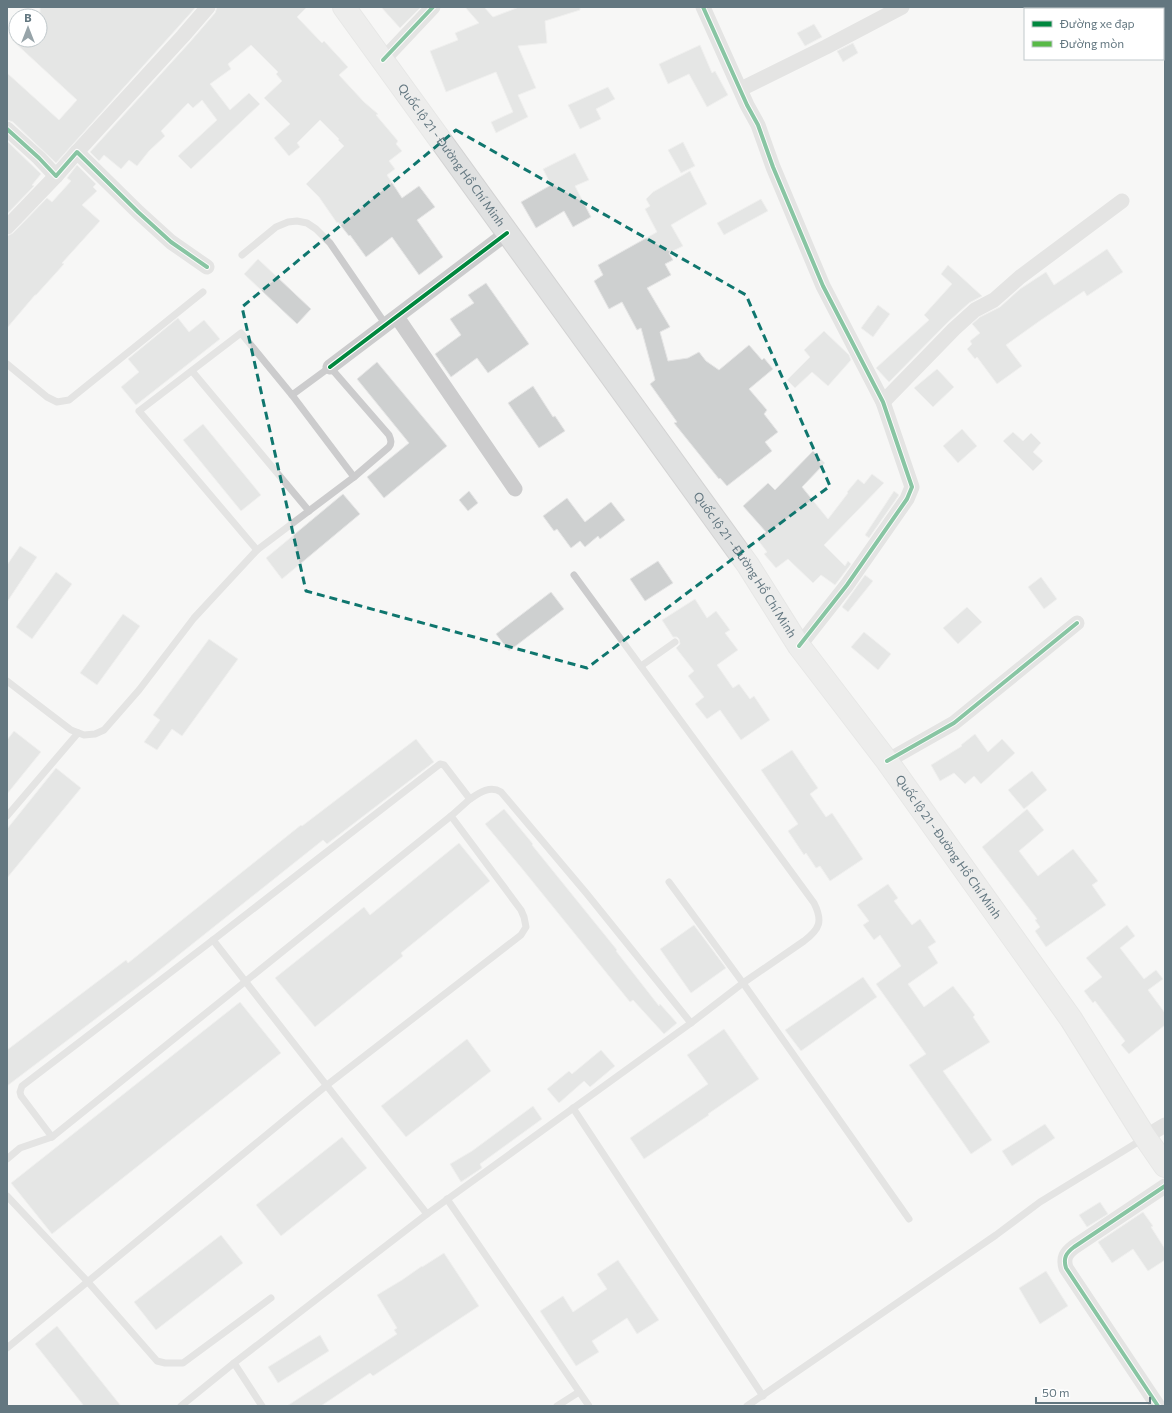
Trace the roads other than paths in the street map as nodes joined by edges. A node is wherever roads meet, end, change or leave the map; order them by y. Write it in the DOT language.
graph roads {
  1 [pos="208,7"];
  2 [pos="344,7"];
  3 [pos="432,7"];
  4 [pos="703,7"];
  5 [pos="902,7"];
  6 [pos="384,60"];
  7 [pos="741,89"];
  8 [pos="7,129"];
  9 [pos="77,152"];
  10 [pos="56,176"];
  11 [pos="1122,201"];
  12 [pos="7,227"];
  13 [pos="507,233"];
  14 [pos="242,255"];
  15 [pos="206,267"];
  16 [pos="203,292"];
  17 [pos="391,321"];
  18 [pos="7,364"];
  19 [pos="330,367"];
  20 [pos="192,371"];
  21 [pos="292,395"];
  22 [pos="883,402"];
  23 [pos="354,477"];
  24 [pos="515,489"];
  25 [pos="309,511"];
  26 [pos="257,550"];
  27 [pos="574,575"];
  28 [pos="1077,623"];
  29 [pos="674,642"];
  30 [pos="799,646"];
  31 [pos="641,666"];
  32 [pos="7,681"];
  33 [pos="78,733"];
  34 [pos="887,761"];
  35 [pos="470,799"];
  36 [pos="7,816"];
  37 [pos="451,816"];
  38 [pos="669,882"];
  39 [pos="213,940"];
  40 [pos="246,982"];
  41 [pos="744,983"];
  42 [pos="691,1023"];
  43 [pos="327,1085"];
  44 [pos="573,1108"];
  45 [pos="1165,1125"];
  46 [pos="52,1137"];
  47 [pos="1145,1138"];
  48 [pos="7,1159"];
  49 [pos="1165,1166"];
  50 [pos="1165,1186"];
  51 [pos="7,1196"];
  52 [pos="447,1199"];
  53 [pos="427,1214"];
  54 [pos="909,1219"];
  55 [pos="88,1282"];
  56 [pos="271,1298"];
  57 [pos="7,1348"];
  58 [pos="234,1363"];
  59 [pos="579,1392"];
  60 [pos="763,1396"];
  61 [pos="181,1406"];
  62 [pos="262,1406"];
  63 [pos="556,1406"];
  64 [pos="589,1406"];
  65 [pos="747,1406"];
  66 [pos="1158,1406"];
  1 -- 9 [label="street"];
  2 -- 6 [label="highway, Quốc lộ 21 - Đường Hồ Chí Minh"];
  3 -- 6 [label="street"];
  4 -- 7 [label="street"];
  5 -- 7 [label="street"];
  6 -- 13 [label="highway, Quốc lộ 21 - Đường Hồ Chí Minh"];
  7 -- 22 [label="street"];
  8 -- 10 [label="street"];
  9 -- 10 [label="street"];
  9 -- 15 [label="street"];
  10 -- 12 [label="street"];
  11 -- 22 [label="street"];
  13 -- 17 [label="street"];
  13 -- 30 [label="highway, Quốc lộ 21 - Đường Hồ Chí Minh"];
  14 -- 17 [label="lane"];
  16 -- 18 [label="lane"];
  17 -- 19 [label="street"];
  17 -- 24 [label="street"];
  19 -- 21 [label="lane"];
  19 -- 23 [label="lane"];
  20 -- 21 [label="lane"];
  20 -- 25 [label="lane"];
  20 -- 26 [label="lane"];
  21 -- 23 [label="lane"];
  22 -- 30 [label="street"];
  23 -- 25 [label="lane"];
  25 -- 26 [label="lane"];
  26 -- 33 [label="lane"];
  27 -- 31 [label="lane"];
  28 -- 34 [label="street"];
  29 -- 31 [label="lane"];
  30 -- 34 [label="highway, Quốc lộ 21 - Đường Hồ Chí Minh"];
  31 -- 41 [label="lane"];
  32 -- 33 [label="lane"];
  33 -- 36 [label="lane"];
  34 -- 47 [label="highway, Quốc lộ 21 - Đường Hồ Chí Minh"];
  35 -- 37 [label="lane"];
  35 -- 39 [label="lane"];
  35 -- 42 [label="lane"];
  37 -- 40 [label="lane"];
  37 -- 43 [label="lane"];
  38 -- 41 [label="lane"];
  39 -- 40 [label="lane"];
  39 -- 46 [label="lane"];
  40 -- 43 [label="lane"];
  40 -- 46 [label="lane"];
  41 -- 42 [label="lane"];
  41 -- 54 [label="lane"];
  42 -- 44 [label="lane"];
  43 -- 53 [label="lane"];
  43 -- 55 [label="lane"];
  44 -- 52 [label="lane"];
  44 -- 60 [label="lane"];
  45 -- 47 [label="street"];
  46 -- 48 [label="lane"];
  47 -- 49 [label="highway, Quốc lộ 21 - Đường Hồ Chí Minh"];
  47 -- 60 [label="lane"];
  50 -- 66 [label="street"];
  51 -- 55 [label="lane"];
  52 -- 53 [label="lane"];
  52 -- 59 [label="lane"];
  53 -- 58 [label="lane"];
  55 -- 56 [label="lane"];
  55 -- 57 [label="lane"];
  58 -- 61 [label="lane"];
  58 -- 62 [label="lane"];
  59 -- 63 [label="lane"];
  59 -- 64 [label="lane"];
  60 -- 65 [label="lane"];
}
